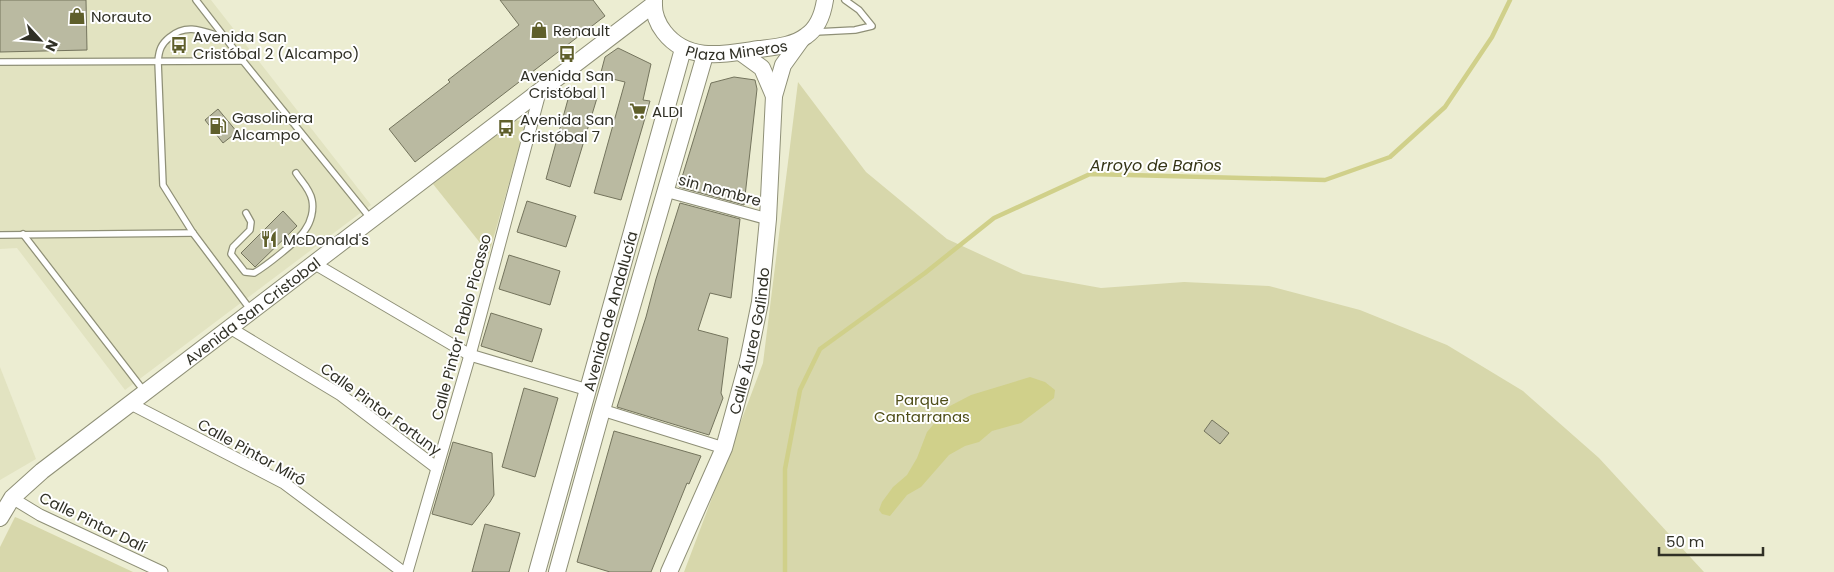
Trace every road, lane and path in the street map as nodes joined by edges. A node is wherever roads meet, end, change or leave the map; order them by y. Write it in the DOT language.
graph roads {
  1 [pos="196,0"];
  2 [pos="825,0"];
  3 [pos="845,0"];
  4 [pos="654,2"];
  5 [pos="806,36"];
  6 [pos="225,38"];
  7 [pos="683,49"];
  8 [pos="740,52"];
  9 [pos="705,55"];
  10 [pos="158,61"];
  11 [pos="243,61"];
  12 [pos="0,62"];
  13 [pos="541,89"];
  14 [pos="774,96"];
  15 [pos="296,173"];
  16 [pos="665,191"];
  17 [pos="246,213"];
  18 [pos="768,218"];
  19 [pos="372,220"];
  20 [pos="193,233"];
  21 [pos="23,234"];
  22 [pos="0,235"];
  23 [pos="315,264"];
  24 [pos="251,312"];
  25 [pos="230,328"];
  26 [pos="470,356"];
  27 [pos="588,390"];
  28 [pos="145,392"];
  29 [pos="129,403"];
  30 [pos="602,410"];
  31 [pos="724,448"];
  32 [pos="437,468"];
  33 [pos="12,498"];
  34 [pos="0,518"];
  35 [pos="162,572"];
  36 [pos="403,572"];
  37 [pos="407,572"];
  38 [pos="537,572"];
  39 [pos="557,572"];
  40 [pos="669,572"];
  1 -- 6 [label="lane"];
  2 -- 5 [label="street"];
  3 -- 5 [label="lane"];
  4 -- 7 [label="street, Plaza Mineros"];
  4 -- 13 [label="street, Avenida San Cristobal"];
  5 -- 8 [label="street, Plaza Mineros"];
  5 -- 14 [label="street"];
  6 -- 10 [label="lane"];
  6 -- 11 [label="lane"];
  7 -- 9 [label="street, Plaza Mineros"];
  7 -- 27 [label="street, Avenida de Andalucía"];
  8 -- 9 [label="street, Plaza Mineros"];
  8 -- 14 [label="street"];
  9 -- 16 [label="street, Avenida de Andalucía"];
  10 -- 11 [label="lane"];
  10 -- 12 [label="lane"];
  10 -- 20 [label="lane"];
  11 -- 19 [label="lane"];
  13 -- 19 [label="street, Avenida San Cristobal"];
  13 -- 26 [label="street, Calle Pintor Pablo Picasso"];
  14 -- 18 [label="street, Calle Áurea Galindo"];
  15 -- 17 [label="lane"];
  16 -- 18 [label="street, sin nombre"];
  16 -- 30 [label="street, Avenida de Andalucía"];
  18 -- 31 [label="street, Calle Áurea Galindo"];
  19 -- 23 [label="street, Avenida San Cristobal"];
  20 -- 21 [label="lane"];
  20 -- 24 [label="lane"];
  21 -- 22 [label="lane"];
  21 -- 28 [label="lane"];
  23 -- 24 [label="street, Avenida San Cristobal"];
  23 -- 26 [label="street"];
  24 -- 25 [label="street, Avenida San Cristobal"];
  25 -- 28 [label="street, Avenida San Cristobal"];
  25 -- 32 [label="street, Calle Pintor Fortuny"];
  26 -- 27 [label="street"];
  26 -- 32 [label="street, Calle Pintor Pablo Picasso"];
  27 -- 38 [label="street, Avenida de Andalucía"];
  28 -- 29 [label="street, Avenida San Cristobal"];
  29 -- 33 [label="street, Avenida San Cristobal"];
  29 -- 36 [label="street, Calle Pintor Miró"];
  30 -- 31 [label="street"];
  30 -- 39 [label="street, Avenida de Andalucía"];
  31 -- 40 [label="street, Calle Áurea Galindo"];
  32 -- 37 [label="street, Calle Pintor Pablo Picasso"];
  33 -- 34 [label="street, Avenida San Cristobal"];
  33 -- 35 [label="street, Calle Pintor Dalí"];
}
